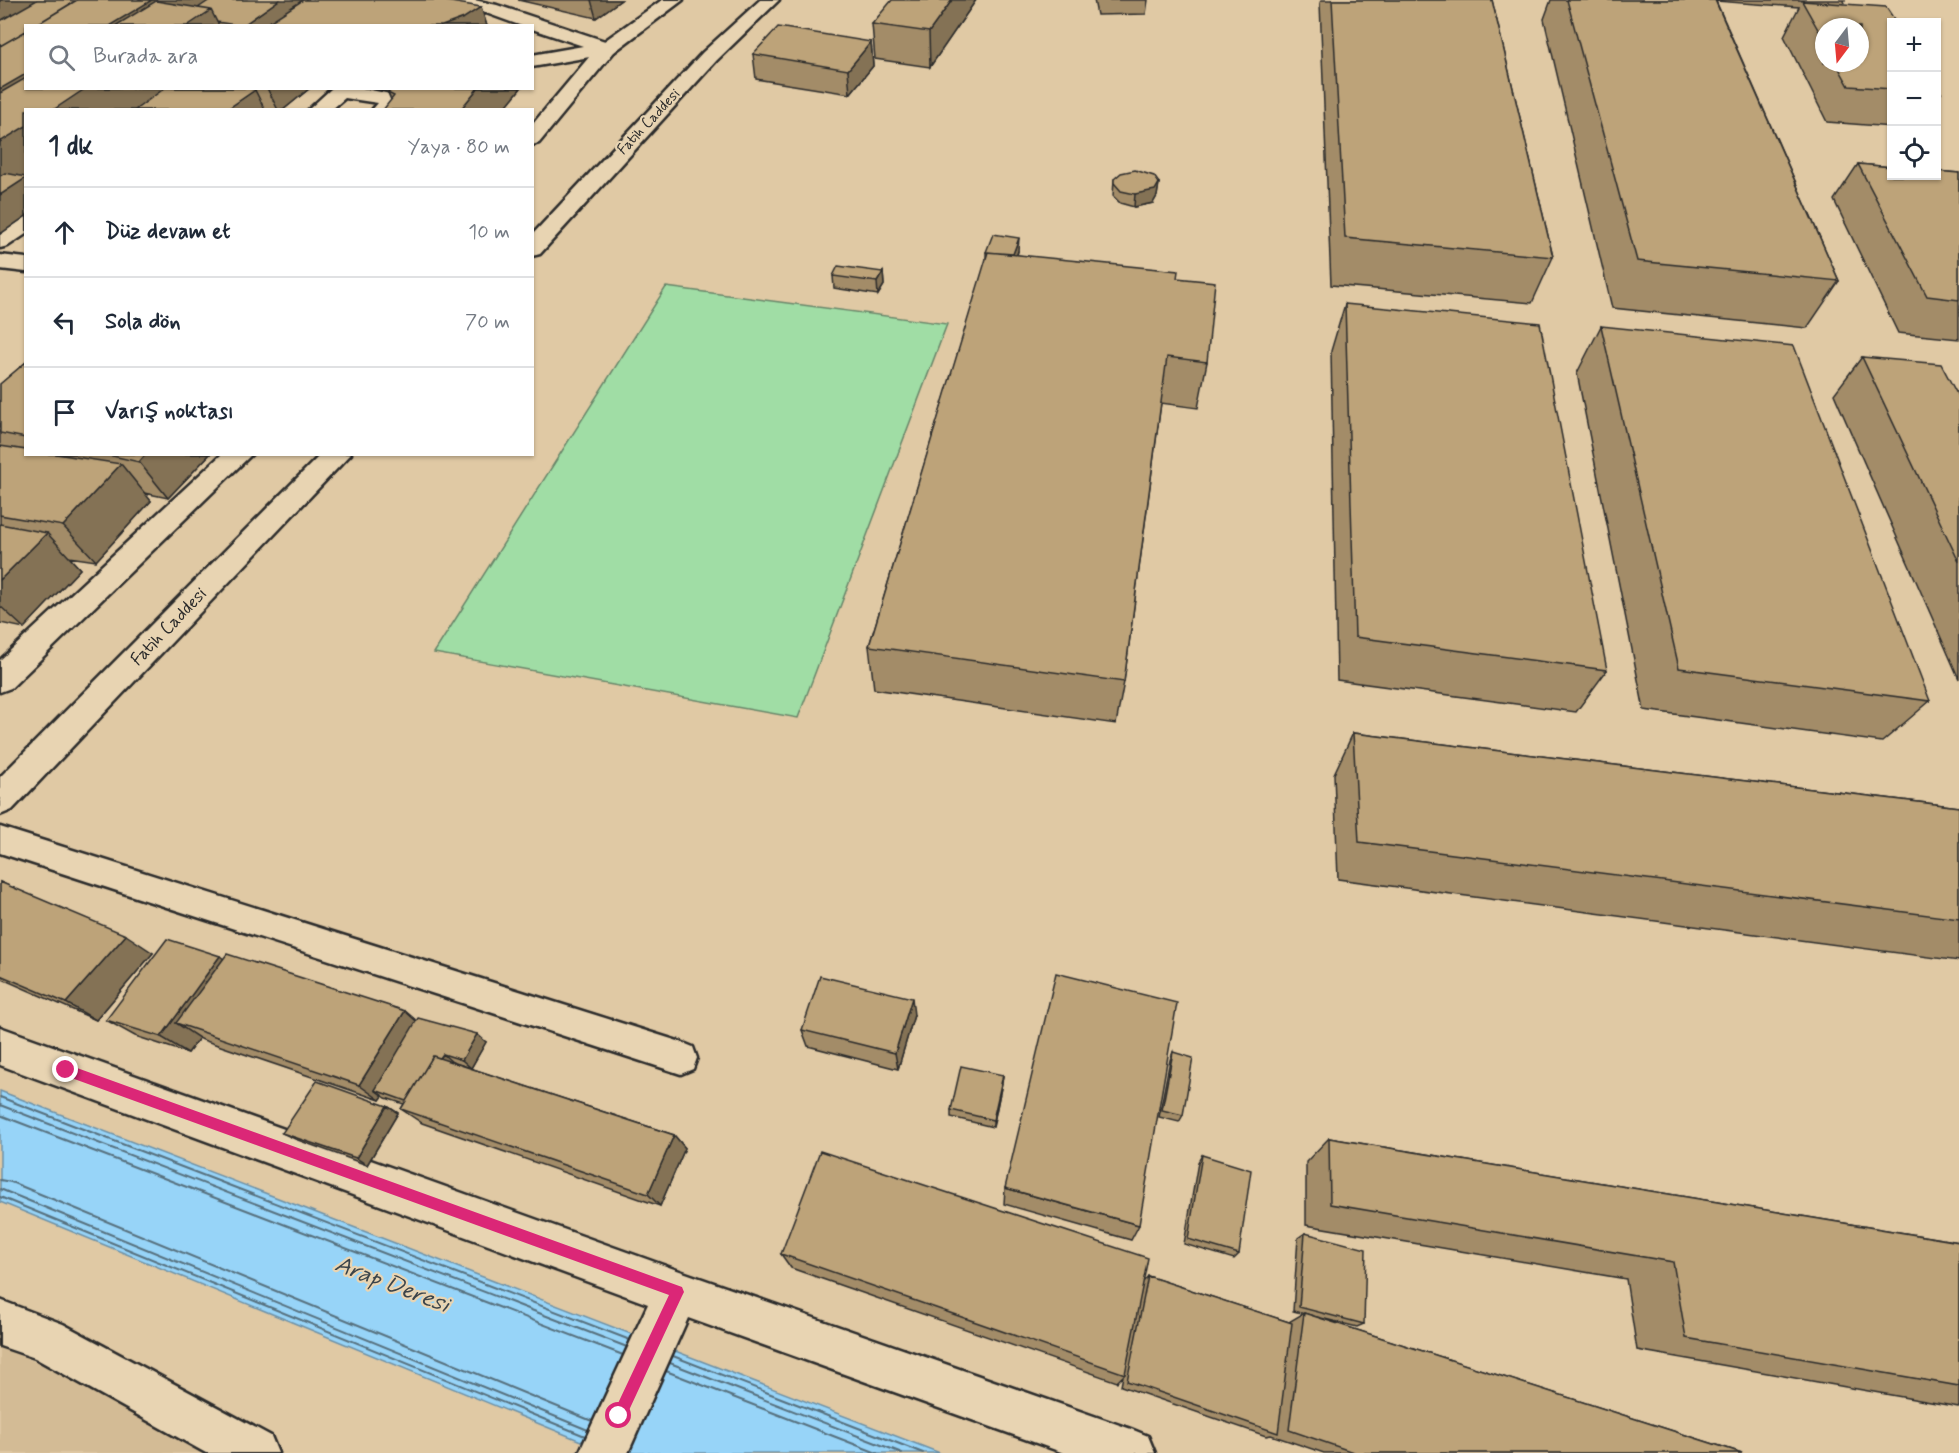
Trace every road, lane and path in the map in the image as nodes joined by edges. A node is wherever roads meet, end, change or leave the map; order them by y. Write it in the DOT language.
graph roads {
  1 [pos="449,0"];
  2 [pos="674,0"];
  3 [pos="770,0"];
  4 [pos="607,48"];
  5 [pos="534,61"];
  6 [pos="413,92"];
  7 [pos="387,105"];
  8 [pos="320,108"];
  9 [pos="534,137"];
  10 [pos="24,224"];
  11 [pos="0,241"];
  12 [pos="24,246"];
  13 [pos="534,247"];
  14 [pos="0,252"];
  15 [pos="0,262"];
  16 [pos="24,265"];
  17 [pos="237,456"];
  18 [pos="336,456"];
  19 [pos="0,679"];
  20 [pos="0,800"];
  21 [pos="0,840"];
  22 [pos="0,1046"];
  23 [pos="681,1058"];
  24 [pos="677,1292"];
  25 [pos="0,1304"];
  26 [pos="0,1323"];
  27 [pos="47,1341"];
  28 [pos="254,1453"];
  29 [pos="603,1453"];
  30 [pos="1131,1453"];
  1 -- 4 [label="street"];
  2 -- 4 [label="street"];
  3 -- 13 [label="street, Fatih Caddesi"];
  4 -- 5 [label="street"];
  4 -- 9 [label="street"];
  6 -- 7 [label="street"];
  7 -- 8 [label="street"];
  10 -- 11 [label="street"];
  12 -- 14 [label="street"];
  15 -- 16 [label="street"];
  17 -- 19 [label="street"];
  18 -- 20 [label="street, Fatih Caddesi"];
  21 -- 23 [label="lane"];
  22 -- 24 [label="street"];
  24 -- 29 [label="street"];
  24 -- 30 [label="street"];
  25 -- 27 [label="street"];
  26 -- 27 [label="street"];
  27 -- 28 [label="street"];
}
